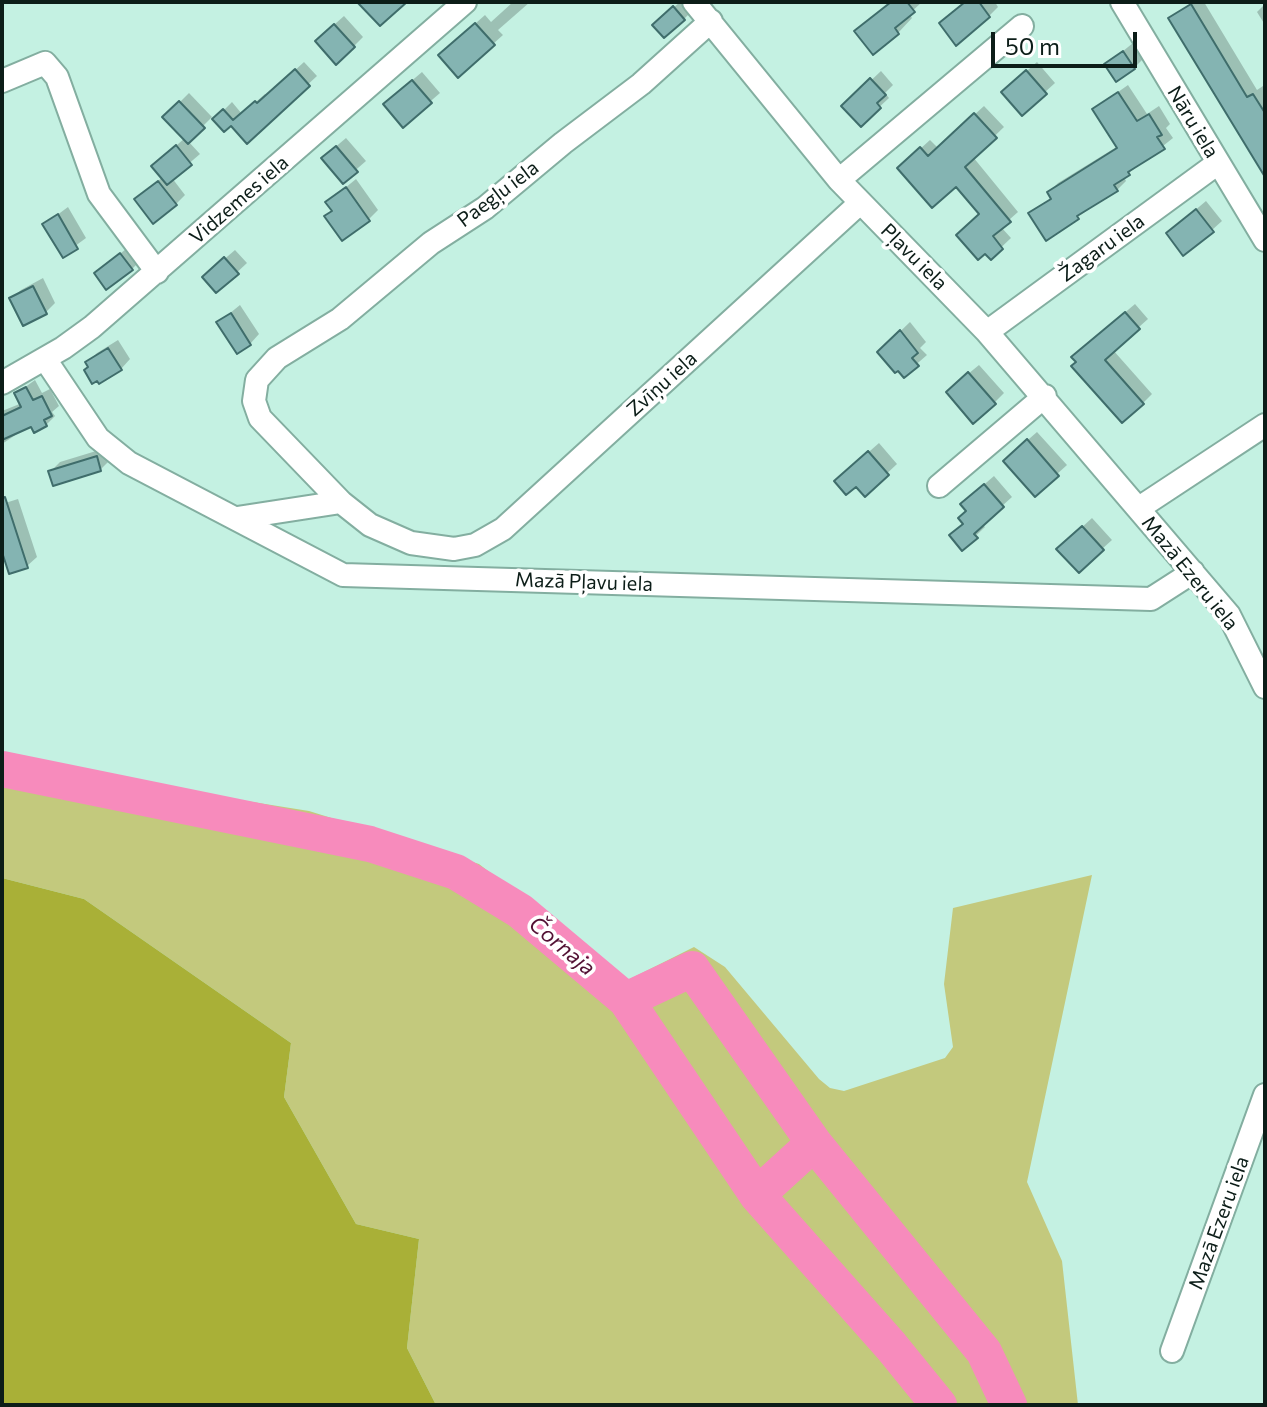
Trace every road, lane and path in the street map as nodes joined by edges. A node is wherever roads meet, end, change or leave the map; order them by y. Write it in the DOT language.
graph roads {
  1 [pos="465,2"];
  2 [pos="694,2"];
  3 [pos="1122,2"];
  4 [pos="711,21"];
  5 [pos="1022,26"];
  6 [pos="2,81"];
  7 [pos="1218,163"];
  8 [pos="839,180"];
  9 [pos="860,203"];
  10 [pos="1265,240"];
  11 [pos="157,272"];
  12 [pos="987,332"];
  13 [pos="45,359"];
  14 [pos="2,383"];
  15 [pos="1045,396"];
  16 [pos="1265,425"];
  17 [pos="939,486"];
  18 [pos="341,502"];
  19 [pos="1139,508"];
  20 [pos="237,518"];
  21 [pos="1193,572"];
  22 [pos="1265,687"];
  23 [pos="1265,1095"];
  24 [pos="1172,1351"];
  1 -- 11 [label="street, Vidzemes iela"];
  2 -- 4 [label="street, Pļavu iela"];
  3 -- 7 [label="street, Nāru iela"];
  4 -- 8 [label="street, Pļavu iela"];
  4 -- 18 [label="street, Paegļu iela"];
  5 -- 8 [label="street"];
  6 -- 11 [label="street"];
  7 -- 10 [label="street, Nāru iela"];
  7 -- 12 [label="street, Žagaru iela"];
  8 -- 9 [label="street, Pļavu iela"];
  9 -- 12 [label="street, Pļavu iela"];
  9 -- 18 [label="street, Zvīņu iela"];
  11 -- 13 [label="street, Vidzemes iela"];
  12 -- 15 [label="street, Pļavu iela"];
  13 -- 14 [label="street, Vidzemes iela"];
  13 -- 20 [label="street, Mazā Pļavu iela"];
  15 -- 17 [label="street"];
  15 -- 19 [label="street, Pļavu iela"];
  16 -- 19 [label="street, Mazā Ezeru iela"];
  18 -- 20 [label="street"];
  19 -- 21 [label="street, Mazā Ezeru iela"];
  20 -- 21 [label="street, Mazā Pļavu iela"];
  21 -- 22 [label="street, Mazā Ezeru iela"];
  23 -- 24 [label="street, Mazā Ezeru iela"];
}
